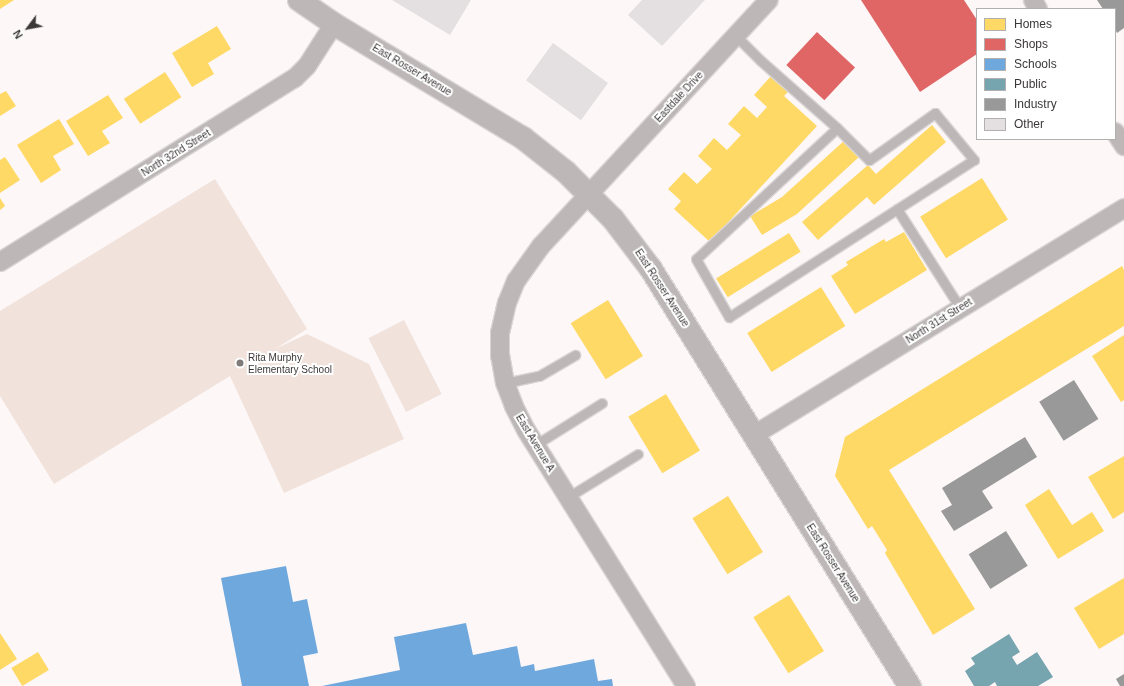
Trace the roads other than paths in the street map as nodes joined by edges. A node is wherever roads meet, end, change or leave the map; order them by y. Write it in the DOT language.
graph roads {
  1 [pos="300,0"];
  2 [pos="770,0"];
  3 [pos="334,24"];
  4 [pos="736,36"];
  5 [pos="836,128"];
  6 [pos="1116,134"];
  7 [pos="1124,146"];
  8 [pos="589,194"];
  9 [pos="1124,208"];
  10 [pos="897,209"];
  11 [pos="0,262"];
  12 [pos="960,308"];
  13 [pos="575,355"];
  14 [pos="505,383"];
  15 [pos="602,403"];
  16 [pos="754,435"];
  17 [pos="535,445"];
  18 [pos="638,454"];
  19 [pos="568,497"];
  20 [pos="904,684"];
  21 [pos="686,686"];
  1 -- 3 [label="street, East Rosser Avenue"];
  2 -- 4 [label="street, Eastdale Drive"];
  3 -- 8 [label="street, East Rosser Avenue"];
  3 -- 11 [label="street, North 32nd Street"];
  4 -- 5 [label="lane"];
  4 -- 8 [label="street, Eastdale Drive"];
  5 -- 10 [label="lane"];
  5 -- 10 [label="lane"];
  6 -- 7 [label="street"];
  8 -- 14 [label="street, East Avenue A"];
  8 -- 16 [label="street, East Rosser Avenue"];
  9 -- 12 [label="street, North 31st Street"];
  10 -- 12 [label="lane"];
  12 -- 16 [label="street, North 31st Street"];
  13 -- 14 [label="lane"];
  14 -- 17 [label="street, East Avenue A"];
  15 -- 17 [label="lane"];
  16 -- 20 [label="street, East Rosser Avenue"];
  17 -- 19 [label="street, East Avenue A"];
  18 -- 19 [label="lane"];
  19 -- 21 [label="street, East Avenue A"];
}
